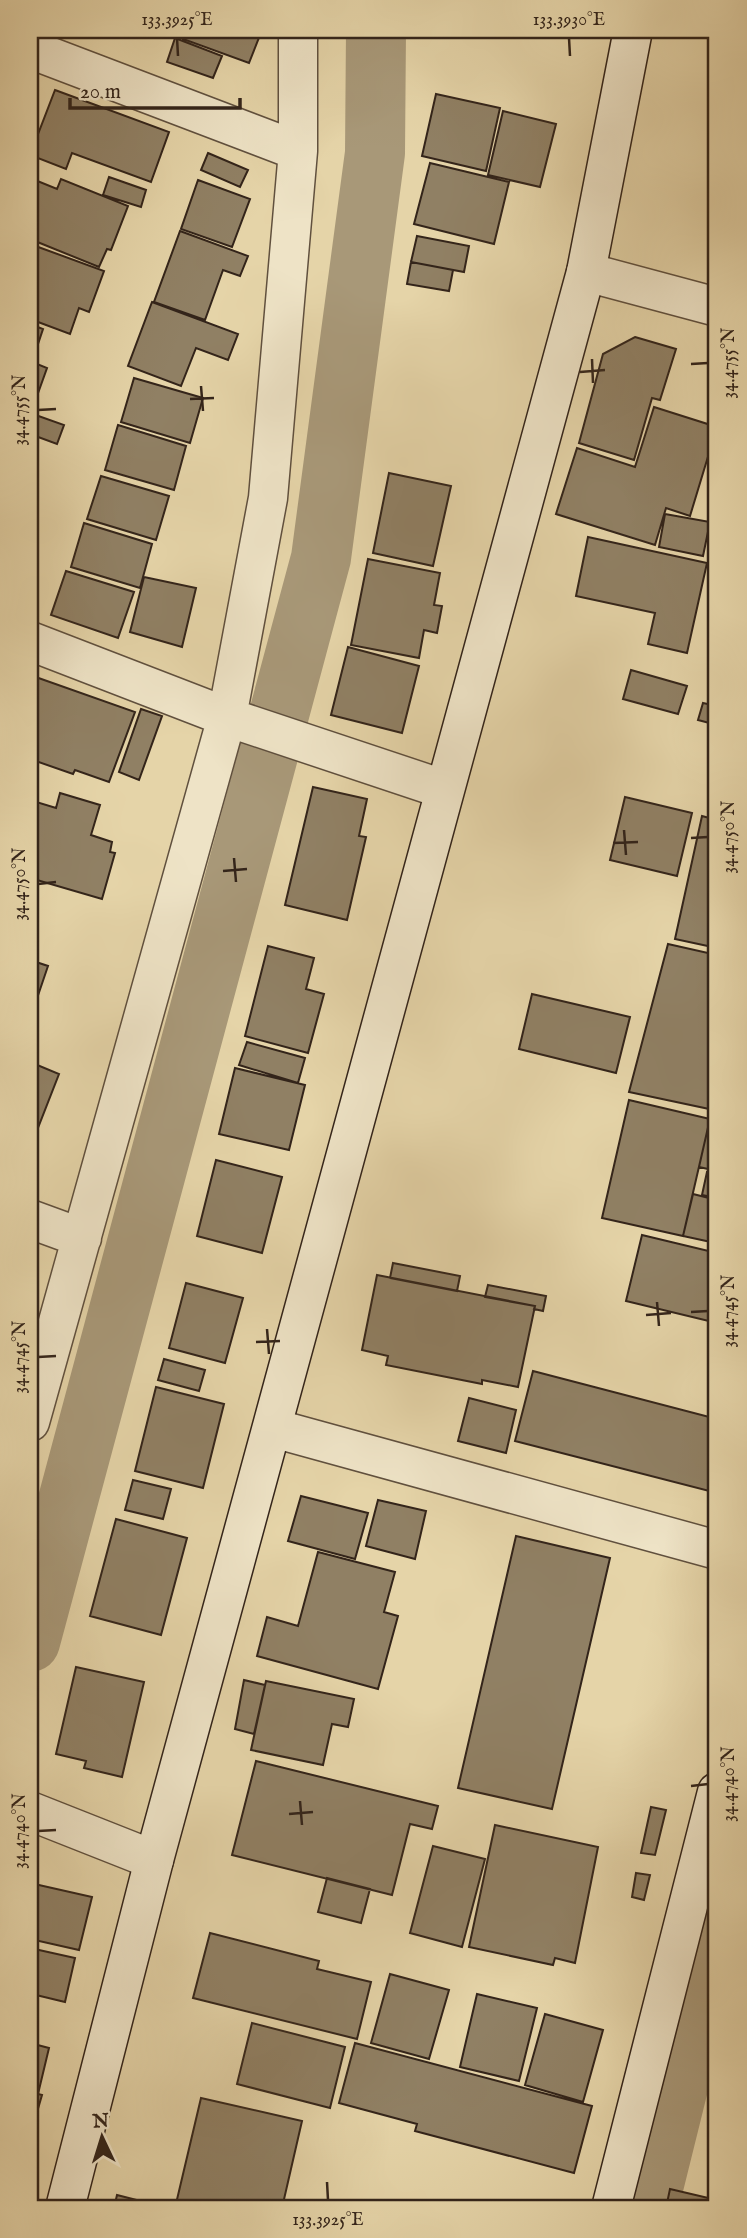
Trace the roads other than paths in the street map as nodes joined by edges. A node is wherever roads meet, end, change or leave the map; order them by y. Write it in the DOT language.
graph roads {
  1 [pos="298,30"];
  2 [pos="633,30"];
  3 [pos="30,49"];
  4 [pos="298,151"];
  5 [pos="586,272"];
  6 [pos="717,307"];
  7 [pos="30,641"];
  8 [pos="227,717"];
  9 [pos="443,789"];
  10 [pos="30,1219"];
  11 [pos="82,1238"];
  12 [pos="30,1422"];
  13 [pos="273,1428"];
  14 [pos="717,1550"];
  15 [pos="717,1792"];
  16 [pos="30,1811"];
  17 [pos="154,1860"];
  18 [pos="65,2208"];
  19 [pos="611,2208"];
  1 -- 4 [label="street"];
  2 -- 5 [label="street"];
  3 -- 4 [label="street"];
  4 -- 8 [label="street"];
  5 -- 6 [label="street"];
  5 -- 9 [label="street"];
  7 -- 8 [label="street"];
  8 -- 9 [label="street"];
  8 -- 11 [label="street"];
  9 -- 13 [label="street"];
  10 -- 11 [label="street"];
  11 -- 12 [label="street"];
  13 -- 14 [label="street"];
  13 -- 17 [label="street"];
  15 -- 19 [label="street"];
  16 -- 17 [label="street"];
  17 -- 18 [label="street"];
}
